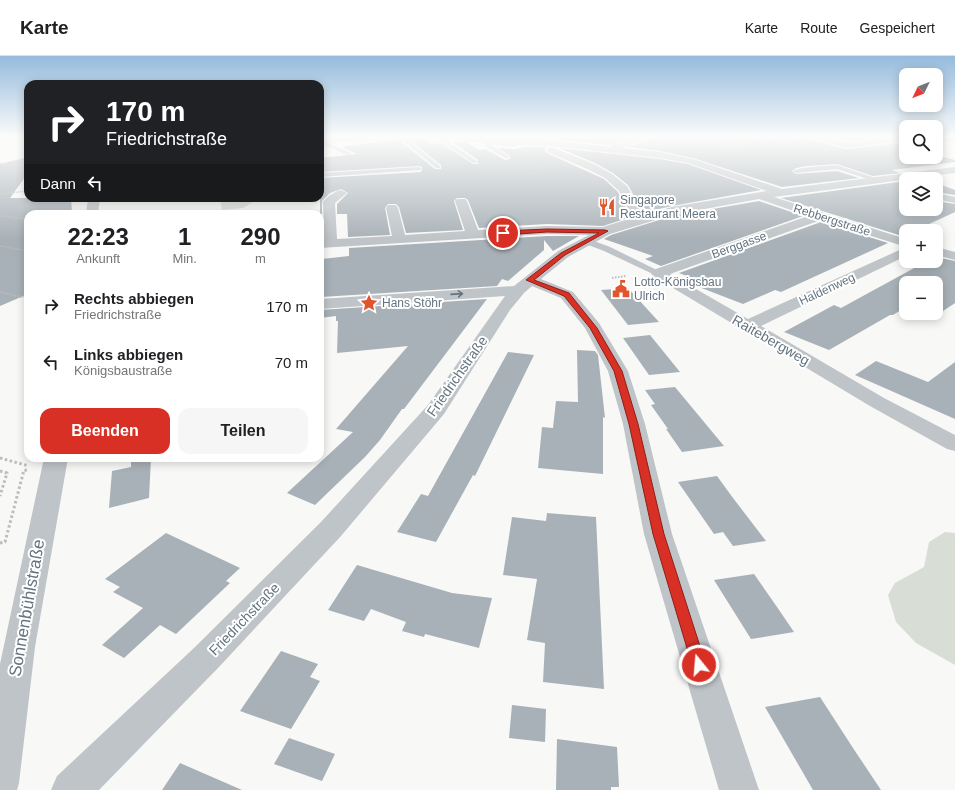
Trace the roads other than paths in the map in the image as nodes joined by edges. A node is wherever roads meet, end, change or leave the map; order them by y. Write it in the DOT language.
graph roads {
  1 [pos="382,171"];
  2 [pos="597,171"];
  3 [pos="720,171"];
  4 [pos="850,171"];
  5 [pos="945,171"];
  6 [pos="324,175"];
  7 [pos="876,180"];
  8 [pos="864,181"];
  9 [pos="899,189"];
  10 [pos="781,192"];
  11 [pos="341,193"];
  12 [pos="758,195"];
  13 [pos="943,197"];
  14 [pos="461,200"];
  15 [pos="955,200"];
  16 [pos="392,208"];
  17 [pos="648,216"];
  18 [pos="819,216"];
  19 [pos="605,231"];
  20 [pos="473,235"];
  21 [pos="399,239"];
  22 [pos="586,241"];
  23 [pos="899,241"];
  24 [pos="326,244"];
  25 [pos="943,253"];
  26 [pos="899,254"];
  27 [pos="955,256"];
  28 [pos="658,273"];
  29 [pos="524,285"];
  30 [pos="324,304"];
  31 [pos="747,326"];
  32 [pos="955,444"];
  33 [pos="54,466"];
  34 [pos="0,783"];
  35 [pos="71,790"];
  36 [pos="739,790"];
  1 -- 6 [label="lane"];
  2 -- 17 [label="street"];
  3 -- 10 [label="street"];
  4 -- 7 [label="lane"];
  5 -- 7 [label="street, Friedrichstraße"];
  7 -- 8 [label="street, Friedrichstraße"];
  8 -- 9 [label="street"];
  8 -- 10 [label="street, Friedrichstraße"];
  10 -- 12 [label="street, Friedrichstraße"];
  11 -- 24 [label="street"];
  12 -- 17 [label="street, Friedrichstraße"];
  12 -- 18 [label="street, Rebbergstraße"];
  13 -- 15 [label="street"];
  14 -- 20 [label="street"];
  16 -- 21 [label="street"];
  17 -- 19 [label="street, Friedrichstraße"];
  18 -- 23 [label="street, Rebbergstraße"];
  18 -- 28 [label="street, Berggasse"];
  19 -- 20 [label="street"];
  19 -- 22 [label="street, Friedrichstraße"];
  20 -- 21 [label="street"];
  21 -- 24 [label="street"];
  22 -- 28 [label="lane, Raitebergweg"];
  22 -- 29 [label="street, Friedrichstraße"];
  25 -- 27 [label="street"];
  26 -- 31 [label="street, Haldenweg"];
  28 -- 31 [label="street, Raitebergweg"];
  30 -- 29 [label="street, one-way"];
  29 -- 35 [label="street, Friedrichstraße"];
  29 -- 36 [label="street"];
  31 -- 32 [label="street, Raitebergweg"];
  33 -- 34 [label="street, Sonnenbühlstraße"];
}
